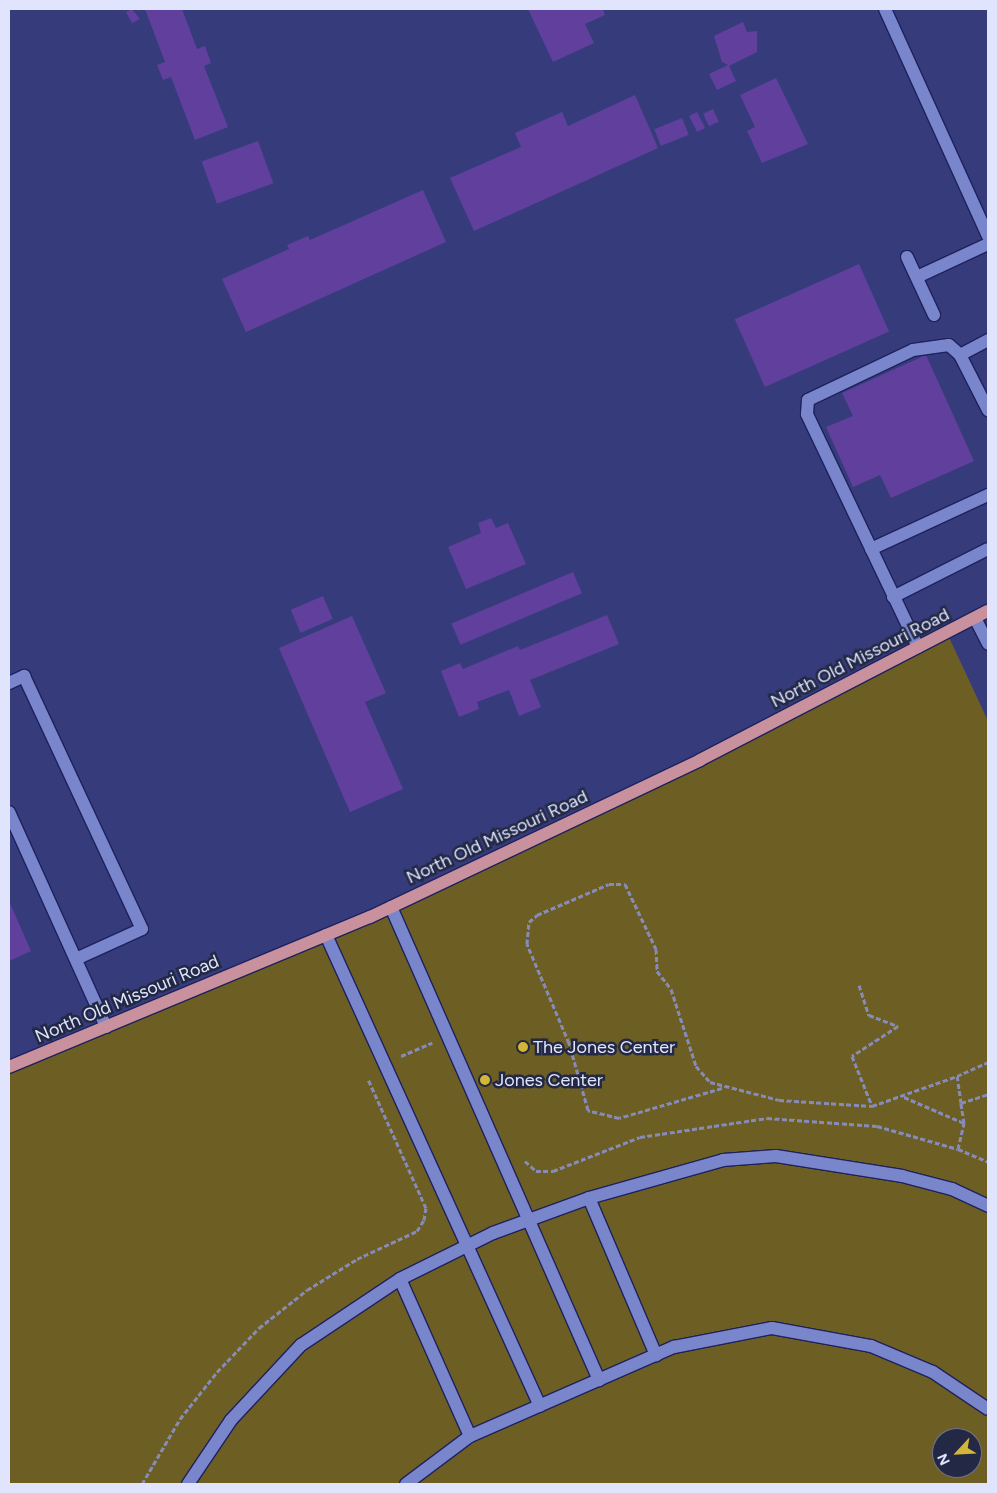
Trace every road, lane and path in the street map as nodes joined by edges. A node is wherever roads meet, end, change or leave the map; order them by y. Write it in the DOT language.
graph roads {
  1 [pos="886,9"];
  2 [pos="988,236"];
  3 [pos="988,244"];
  4 [pos="907,256"];
  5 [pos="917,277"];
  6 [pos="934,315"];
  7 [pos="988,340"];
  8 [pos="960,355"];
  9 [pos="988,410"];
  10 [pos="988,495"];
  11 [pos="871,549"];
  12 [pos="988,549"];
  13 [pos="893,597"];
  14 [pos="988,611"];
  15 [pos="975,618"];
  16 [pos="988,644"];
  17 [pos="918,647"];
  18 [pos="9,683"];
  19 [pos="9,812"];
  20 [pos="391,907"];
  21 [pos="326,935"];
  22 [pos="76,960"];
  23 [pos="859,985"];
  24 [pos="106,1027"];
  25 [pos="988,1062"];
  26 [pos="9,1067"];
  27 [pos="956,1076"];
  28 [pos="722,1088"];
  29 [pos="988,1094"];
  30 [pos="904,1097"];
  31 [pos="961,1103"];
  32 [pos="872,1106"];
  33 [pos="964,1123"];
  34 [pos="958,1149"];
  35 [pos="589,1198"];
  36 [pos="988,1206"];
  37 [pos="528,1220"];
  38 [pos="470,1244"];
  39 [pos="400,1279"];
  40 [pos="656,1355"];
  41 [pos="599,1380"];
  42 [pos="540,1406"];
  43 [pos="988,1409"];
  44 [pos="470,1436"];
  45 [pos="188,1484"];
  46 [pos="406,1484"];
  1 -- 2 [label="street"];
  3 -- 5 [label="street"];
  4 -- 5 [label="street"];
  5 -- 6 [label="street"];
  7 -- 8 [label="street"];
  8 -- 9 [label="street"];
  8 -- 11 [label="street"];
  10 -- 11 [label="street"];
  11 -- 13 [label="street"];
  12 -- 13 [label="street"];
  13 -- 17 [label="street"];
  14 -- 15 [label="main road, North Old Missouri Road"];
  15 -- 16 [label="street"];
  15 -- 17 [label="main road, North Old Missouri Road"];
  17 -- 20 [label="main road, North Old Missouri Road"];
  18 -- 22 [label="street"];
  19 -- 22 [label="street"];
  20 -- 21 [label="main road, North Old Missouri Road"];
  20 -- 37 [label="street"];
  21 -- 24 [label="main road, North Old Missouri Road"];
  21 -- 38 [label="street"];
  22 -- 24 [label="street"];
  23 -- 32 [label="path"];
  24 -- 26 [label="main road, North Old Missouri Road"];
  25 -- 27 [label="path"];
  27 -- 30 [label="path"];
  27 -- 31 [label="path"];
  28 -- 28 [label="path"];
  28 -- 32 [label="path"];
  29 -- 31 [label="path"];
  30 -- 32 [label="path"];
  30 -- 33 [label="path"];
  31 -- 33 [label="path"];
  33 -- 34 [label="path"];
  35 -- 36 [label="street"];
  35 -- 37 [label="street"];
  35 -- 40 [label="street"];
  37 -- 38 [label="street"];
  37 -- 41 [label="street"];
  38 -- 39 [label="street"];
  38 -- 42 [label="street"];
  39 -- 44 [label="street"];
  39 -- 45 [label="street"];
  40 -- 41 [label="street"];
  40 -- 43 [label="street"];
  41 -- 42 [label="street"];
  42 -- 44 [label="street"];
  44 -- 46 [label="street"];
}
